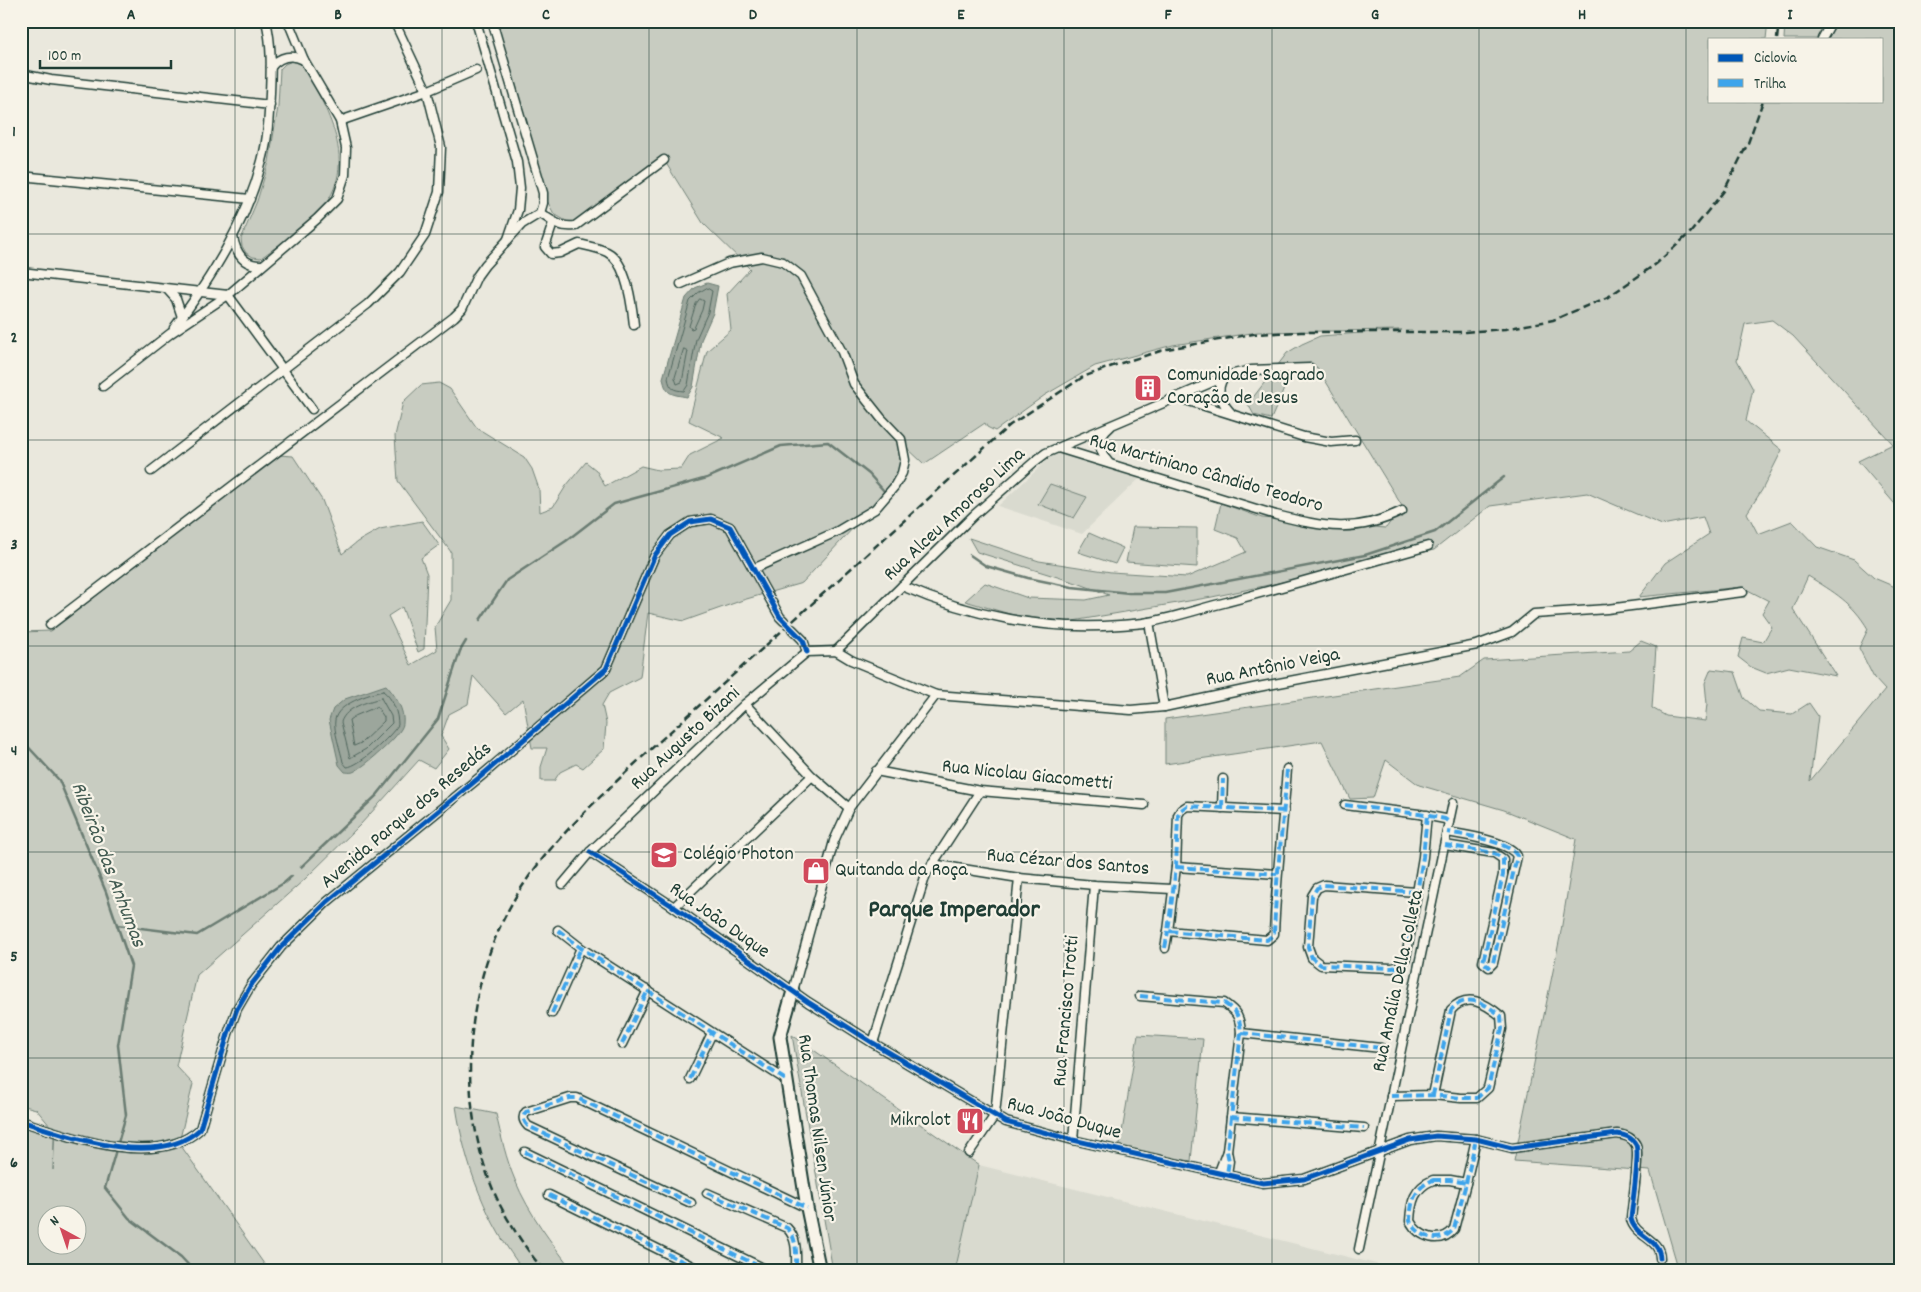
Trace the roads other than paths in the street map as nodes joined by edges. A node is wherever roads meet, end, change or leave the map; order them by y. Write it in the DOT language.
graph roads {
  1 [pos="266,21"];
  2 [pos="288,21"];
  3 [pos="394,21"];
  4 [pos="476,21"];
  5 [pos="492,21"];
  6 [pos="1832,21"];
  7 [pos="1823,38"];
  8 [pos="304,60"];
  9 [pos="271,67"];
  10 [pos="476,70"];
  11 [pos="21,74"];
  12 [pos="427,91"];
  13 [pos="270,104"];
  14 [pos="340,121"];
  15 [pos="664,160"];
  16 [pos="21,176"];
  17 [pos="250,199"];
  18 [pos="540,213"];
  19 [pos="553,223"];
  20 [pos="233,237"];
  21 [pos="507,242"];
  22 [pos="262,265"];
  23 [pos="21,272"];
  24 [pos="681,284"];
  25 [pos="167,288"];
  26 [pos="200,292"];
  27 [pos="228,295"];
  28 [pos="182,317"];
  29 [pos="634,324"];
  30 [pos="170,333"];
  31 [pos="1310,368"];
  32 [pos="282,369"];
  33 [pos="1224,377"];
  34 [pos="103,386"];
  35 [pos="1176,397"];
  36 [pos="312,409"];
  37 [pos="1232,414"];
  38 [pos="1112,425"];
  39 [pos="1355,440"];
  40 [pos="1058,448"];
  41 [pos="1109,463"];
  42 [pos="151,471"];
  43 [pos="1402,511"];
  44 [pos="1428,546"];
  45 [pos="753,569"];
  46 [pos="902,586"];
  47 [pos="1744,592"];
  48 [pos="784,621"];
  49 [pos="1149,622"];
  50 [pos="50,625"];
  51 [pos="792,630"];
  52 [pos="836,651"];
  53 [pos="807,652"];
  54 [pos="936,695"];
  55 [pos="745,704"];
  56 [pos="1164,707"];
  57 [pos="1287,769"];
  58 [pos="876,771"];
  59 [pos="812,776"];
  60 [pos="1223,779"];
  61 [pos="980,791"];
  62 [pos="1453,803"];
  63 [pos="1144,805"];
  64 [pos="1346,805"];
  65 [pos="849,808"];
  66 [pos="1222,808"];
  67 [pos="1284,811"];
  68 [pos="1427,815"];
  69 [pos="1448,822"];
  70 [pos="1447,832"];
  71 [pos="1444,845"];
  72 [pos="590,852"];
  73 [pos="932,864"];
  74 [pos="1176,868"];
  75 [pos="1277,874"];
  76 [pos="1019,878"];
  77 [pos="563,884"];
  78 [pos="1094,885"];
  79 [pos="1172,889"];
  80 [pos="1416,892"];
  81 [pos="674,907"];
  82 [pos="558,930"];
  83 [pos="1168,931"];
  84 [pos="582,948"];
  85 [pos="1165,948"];
  86 [pos="648,990"];
  87 [pos="793,991"];
  88 [pos="1140,996"];
  89 [pos="552,1013"];
  90 [pos="712,1032"];
  91 [pos="1241,1033"];
  92 [pos="873,1043"];
  93 [pos="622,1044"];
  94 [pos="1381,1048"];
  95 [pos="690,1079"];
  96 [pos="786,1080"];
  97 [pos="1433,1095"];
  98 [pos="1391,1096"];
  99 [pos="994,1115"];
  100 [pos="1231,1117"];
  101 [pos="21,1121"];
  102 [pos="1364,1128"];
  103 [pos="1476,1139"];
  104 [pos="1073,1140"];
  105 [pos="1379,1151"];
  106 [pos="525,1152"];
  107 [pos="969,1153"];
  108 [pos="1223,1173"];
  109 [pos="1466,1183"];
  110 [pos="707,1193"];
  111 [pos="548,1195"];
  112 [pos="691,1203"];
  113 [pos="807,1208"];
  114 [pos="1359,1249"];
  115 [pos="1660,1258"];
  116 [pos="702,1271"];
  117 [pos="769,1271"];
  118 [pos="796,1271"];
  119 [pos="820,1271"];
  1 -- 9 [label="street"];
  2 -- 8 [label="street"];
  3 -- 12 [label="street"];
  4 -- 21 [label="street"];
  5 -- 18 [label="street"];
  6 -- 7 [label="street"];
  8 -- 9 [label="street"];
  8 -- 14 [label="street"];
  9 -- 13 [label="street"];
  10 -- 12 [label="street"];
  11 -- 13 [label="street"];
  12 -- 14 [label="street"];
  12 -- 32 [label="street"];
  13 -- 17 [label="street"];
  14 -- 22 [label="street"];
  15 -- 19 [label="street"];
  16 -- 17 [label="street"];
  17 -- 20 [label="street"];
  18 -- 19 [label="street"];
  18 -- 21 [label="street"];
  19 -- 29 [label="street"];
  20 -- 22 [label="street"];
  20 -- 26 [label="street"];
  21 -- 50 [label="street"];
  22 -- 27 [label="street"];
  23 -- 25 [label="street"];
  24 -- 45 [label="street"];
  25 -- 26 [label="street"];
  25 -- 28 [label="street"];
  26 -- 27 [label="street"];
  26 -- 28 [label="street"];
  27 -- 30 [label="street"];
  27 -- 32 [label="street"];
  28 -- 30 [label="street"];
  30 -- 34 [label="street"];
  31 -- 33 [label="street, Rua Alceu Amoroso Lima"];
  32 -- 36 [label="street"];
  32 -- 42 [label="street"];
  33 -- 35 [label="street, Rua Alceu Amoroso Lima"];
  33 -- 37 [label="street"];
  35 -- 37 [label="street"];
  35 -- 38 [label="street, Rua Alceu Amoroso Lima"];
  37 -- 39 [label="street"];
  38 -- 40 [label="street, Rua Alceu Amoroso Lima"];
  38 -- 41 [label="street"];
  40 -- 41 [label="street, Rua Martiniano Cândido Teodoro"];
  40 -- 46 [label="street, Rua Alceu Amoroso Lima"];
  41 -- 43 [label="street, Rua Martiniano Cândido Teodoro"];
  44 -- 49 [label="street"];
  45 -- 48 [label="street, Avenida Parque dos Resedás"];
  45 -- 101 [label="street, Avenida Parque dos Resedás"];
  46 -- 49 [label="street"];
  46 -- 52 [label="street, Rua Alceu Amoroso Lima"];
  47 -- 56 [label="street, Rua Antônio Veiga"];
  49 -- 56 [label="street"];
  51 -- 53 [label="street"];
  52 -- 53 [label="street"];
  52 -- 54 [label="street, Rua Antônio Veiga"];
  53 -- 55 [label="street, Rua Augusto Bizani"];
  54 -- 56 [label="street, Rua Antônio Veiga"];
  54 -- 58 [label="street"];
  55 -- 59 [label="street"];
  55 -- 72 [label="street, Rua Augusto Bizani"];
  57 -- 67 [label="street"];
  58 -- 61 [label="street, Rua Nicolau Giacometti"];
  58 -- 65 [label="street"];
  59 -- 65 [label="street"];
  59 -- 81 [label="street"];
  60 -- 66 [label="street"];
  61 -- 63 [label="street, Rua Nicolau Giacometti"];
  61 -- 73 [label="street"];
  62 -- 69 [label="street, Rua Amália Della Colleta"];
  64 -- 68 [label="street"];
  65 -- 87 [label="street"];
  66 -- 67 [label="street"];
  66 -- 74 [label="street"];
  67 -- 75 [label="street"];
  68 -- 69 [label="street"];
  68 -- 80 [label="street"];
  69 -- 70 [label="street, Rua Amália Della Colleta"];
  70 -- 71 [label="street, Rua Amália Della Colleta"];
  70 -- 71 [label="street"];
  71 -- 98 [label="street, Rua Amália Della Colleta"];
  72 -- 77 [label="street, Rua Augusto Bizani"];
  72 -- 81 [label="street, Rua João Duque"];
  73 -- 76 [label="street, Rua Cézar dos Santos"];
  73 -- 92 [label="street"];
  74 -- 75 [label="street"];
  74 -- 79 [label="street"];
  75 -- 83 [label="street"];
  76 -- 78 [label="street, Rua Cézar dos Santos"];
  76 -- 99 [label="street"];
  78 -- 79 [label="street, Rua Cézar dos Santos"];
  78 -- 104 [label="street, Rua Francisco Trotti"];
  79 -- 83 [label="street"];
  80 -- 80 [label="street"];
  81 -- 87 [label="street, Rua João Duque"];
  82 -- 84 [label="street"];
  83 -- 85 [label="street"];
  84 -- 86 [label="street"];
  84 -- 89 [label="street"];
  86 -- 90 [label="street"];
  86 -- 93 [label="street"];
  87 -- 92 [label="street, Rua João Duque"];
  87 -- 96 [label="street, Rua Thomas Nilsen Júnior"];
  88 -- 91 [label="street"];
  90 -- 95 [label="street"];
  90 -- 96 [label="street"];
  91 -- 94 [label="street"];
  91 -- 100 [label="street"];
  92 -- 99 [label="street, Rua João Duque"];
  96 -- 113 [label="street, Rua Thomas Nilsen Júnior"];
  97 -- 97 [label="street"];
  97 -- 98 [label="street"];
  98 -- 105 [label="street, Rua Amália Della Colleta"];
  99 -- 104 [label="street, Rua João Duque"];
  99 -- 107 [label="street"];
  100 -- 102 [label="street"];
  100 -- 108 [label="street"];
  103 -- 105 [label="street, Rua João Duque"];
  103 -- 109 [label="street"];
  103 -- 115 [label="street, Rua João Duque"];
  104 -- 108 [label="street, Rua João Duque"];
  105 -- 108 [label="street, Rua João Duque"];
  105 -- 114 [label="street, Rua Amália Della Colleta"];
  106 -- 117 [label="street"];
  109 -- 109 [label="street"];
  110 -- 118 [label="street"];
  111 -- 116 [label="street"];
  112 -- 113 [label="street"];
  113 -- 119 [label="street, Rua Thomas Nilsen Júnior"];
}
